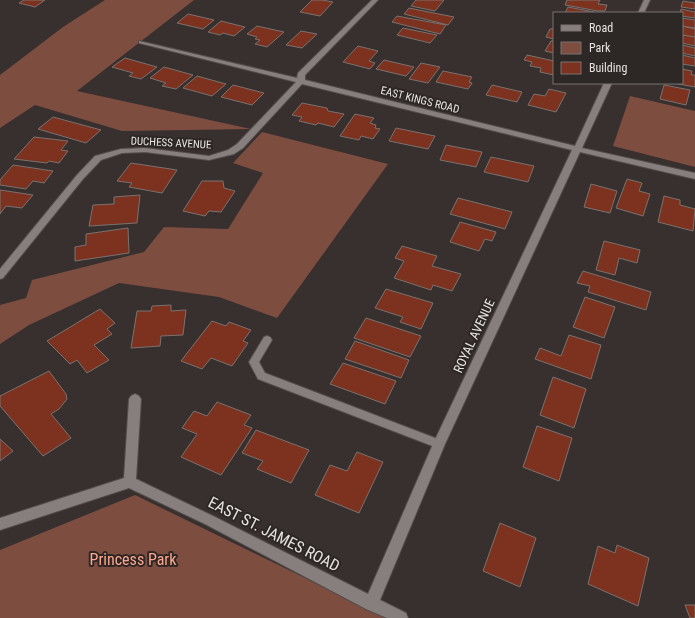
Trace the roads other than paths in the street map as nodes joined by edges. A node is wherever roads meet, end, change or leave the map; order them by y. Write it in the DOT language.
graph roads {
  1 [pos="376,0"];
  2 [pos="647,0"];
  3 [pos="641,12"];
  4 [pos="141,42"];
  5 [pos="301,81"];
  6 [pos="608,84"];
  7 [pos="576,149"];
  8 [pos="695,176"];
  9 [pos="0,276"];
  10 [pos="267,340"];
  11 [pos="135,399"];
  12 [pos="439,444"];
  13 [pos="130,482"];
  14 [pos="0,524"];
  15 [pos="371,604"];
  16 [pos="401,618"];
  1 -- 5 [label="street, DUCHESS AVENUE"];
  2 -- 3 [label="street"];
  4 -- 5 [label="street, EAST KINGS ROAD"];
  5 -- 7 [label="street, EAST KINGS ROAD"];
  5 -- 9 [label="street, DUCHESS AVENUE"];
  6 -- 7 [label="street, ROYAL AVENUE"];
  7 -- 8 [label="street, EAST KINGS ROAD"];
  7 -- 12 [label="street, ROYAL AVENUE"];
  10 -- 12 [label="lane"];
  11 -- 13 [label="street"];
  12 -- 15 [label="street, ROYAL AVENUE"];
  13 -- 14 [label="street"];
  13 -- 15 [label="street, EAST ST. JAMES ROAD"];
  15 -- 16 [label="street, EAST ST. JAMES ROAD"];
}
